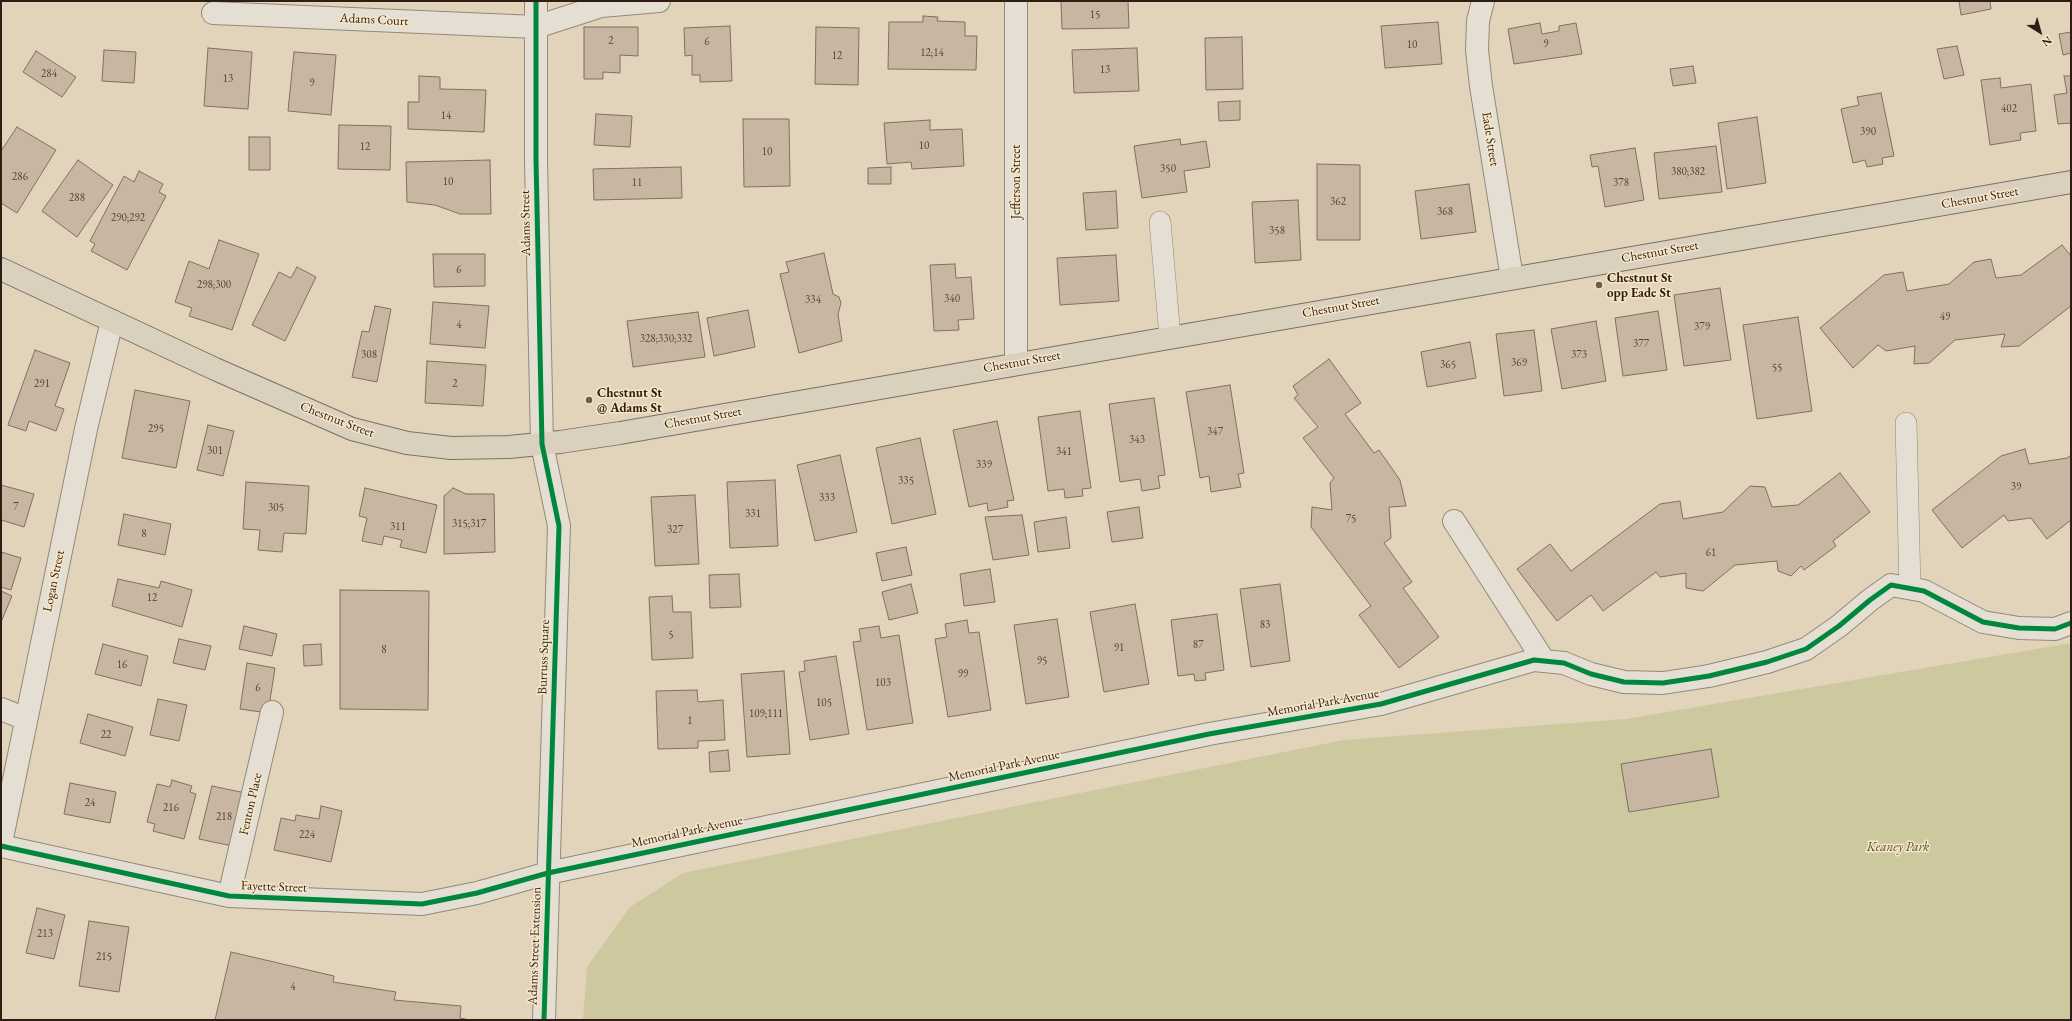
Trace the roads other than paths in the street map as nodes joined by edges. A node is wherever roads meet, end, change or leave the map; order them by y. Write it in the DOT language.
graph roads {
  1 [pos="536,1"];
  2 [pos="659,1"];
  3 [pos="1016,1"];
  4 [pos="1486,3"];
  5 [pos="213,13"];
  6 [pos="536,27"];
  7 [pos="2071,182"];
  8 [pos="1160,222"];
  9 [pos="1,269"];
  10 [pos="1512,278"];
  11 [pos="112,321"];
  12 [pos="1170,337"];
  13 [pos="1016,363"];
  14 [pos="1906,423"];
  15 [pos="542,444"];
  16 [pos="1454,521"];
  17 [pos="1910,588"];
  18 [pos="2071,622"];
  19 [pos="1544,661"];
  20 [pos="1,709"];
  21 [pos="272,712"];
  22 [pos="26,719"];
  23 [pos="1,843"];
  24 [pos="1,846"];
  25 [pos="548,873"];
  26 [pos="229,896"];
  27 [pos="544,1020"];
  1 -- 6 [label="street, Adams Street"];
  2 -- 6 [label="street"];
  3 -- 13 [label="street, Jefferson Street"];
  4 -- 10 [label="street, Eade Street"];
  5 -- 6 [label="street, Adams Court"];
  6 -- 15 [label="street, Adams Street"];
  7 -- 10 [label="main road, Chestnut Street"];
  8 -- 12 [label="lane"];
  9 -- 11 [label="main road, Chestnut Street"];
  10 -- 12 [label="main road, Chestnut Street"];
  11 -- 15 [label="main road, Chestnut Street"];
  11 -- 22 [label="street, Logan Street"];
  12 -- 13 [label="main road, Chestnut Street"];
  13 -- 15 [label="main road, Chestnut Street"];
  14 -- 17 [label="lane"];
  15 -- 25 [label="street, Burruss Square"];
  16 -- 19 [label="street"];
  17 -- 18 [label="street, Memorial Park Avenue"];
  17 -- 19 [label="street, Memorial Park Avenue"];
  19 -- 25 [label="street, Memorial Park Avenue"];
  20 -- 22 [label="street"];
  21 -- 26 [label="street, Fenton Place"];
  22 -- 23 [label="street, Logan Street"];
  24 -- 26 [label="street, Fayette Street"];
  25 -- 26 [label="street, Fayette Street"];
  25 -- 27 [label="street, Adams Street Extension"];
}
